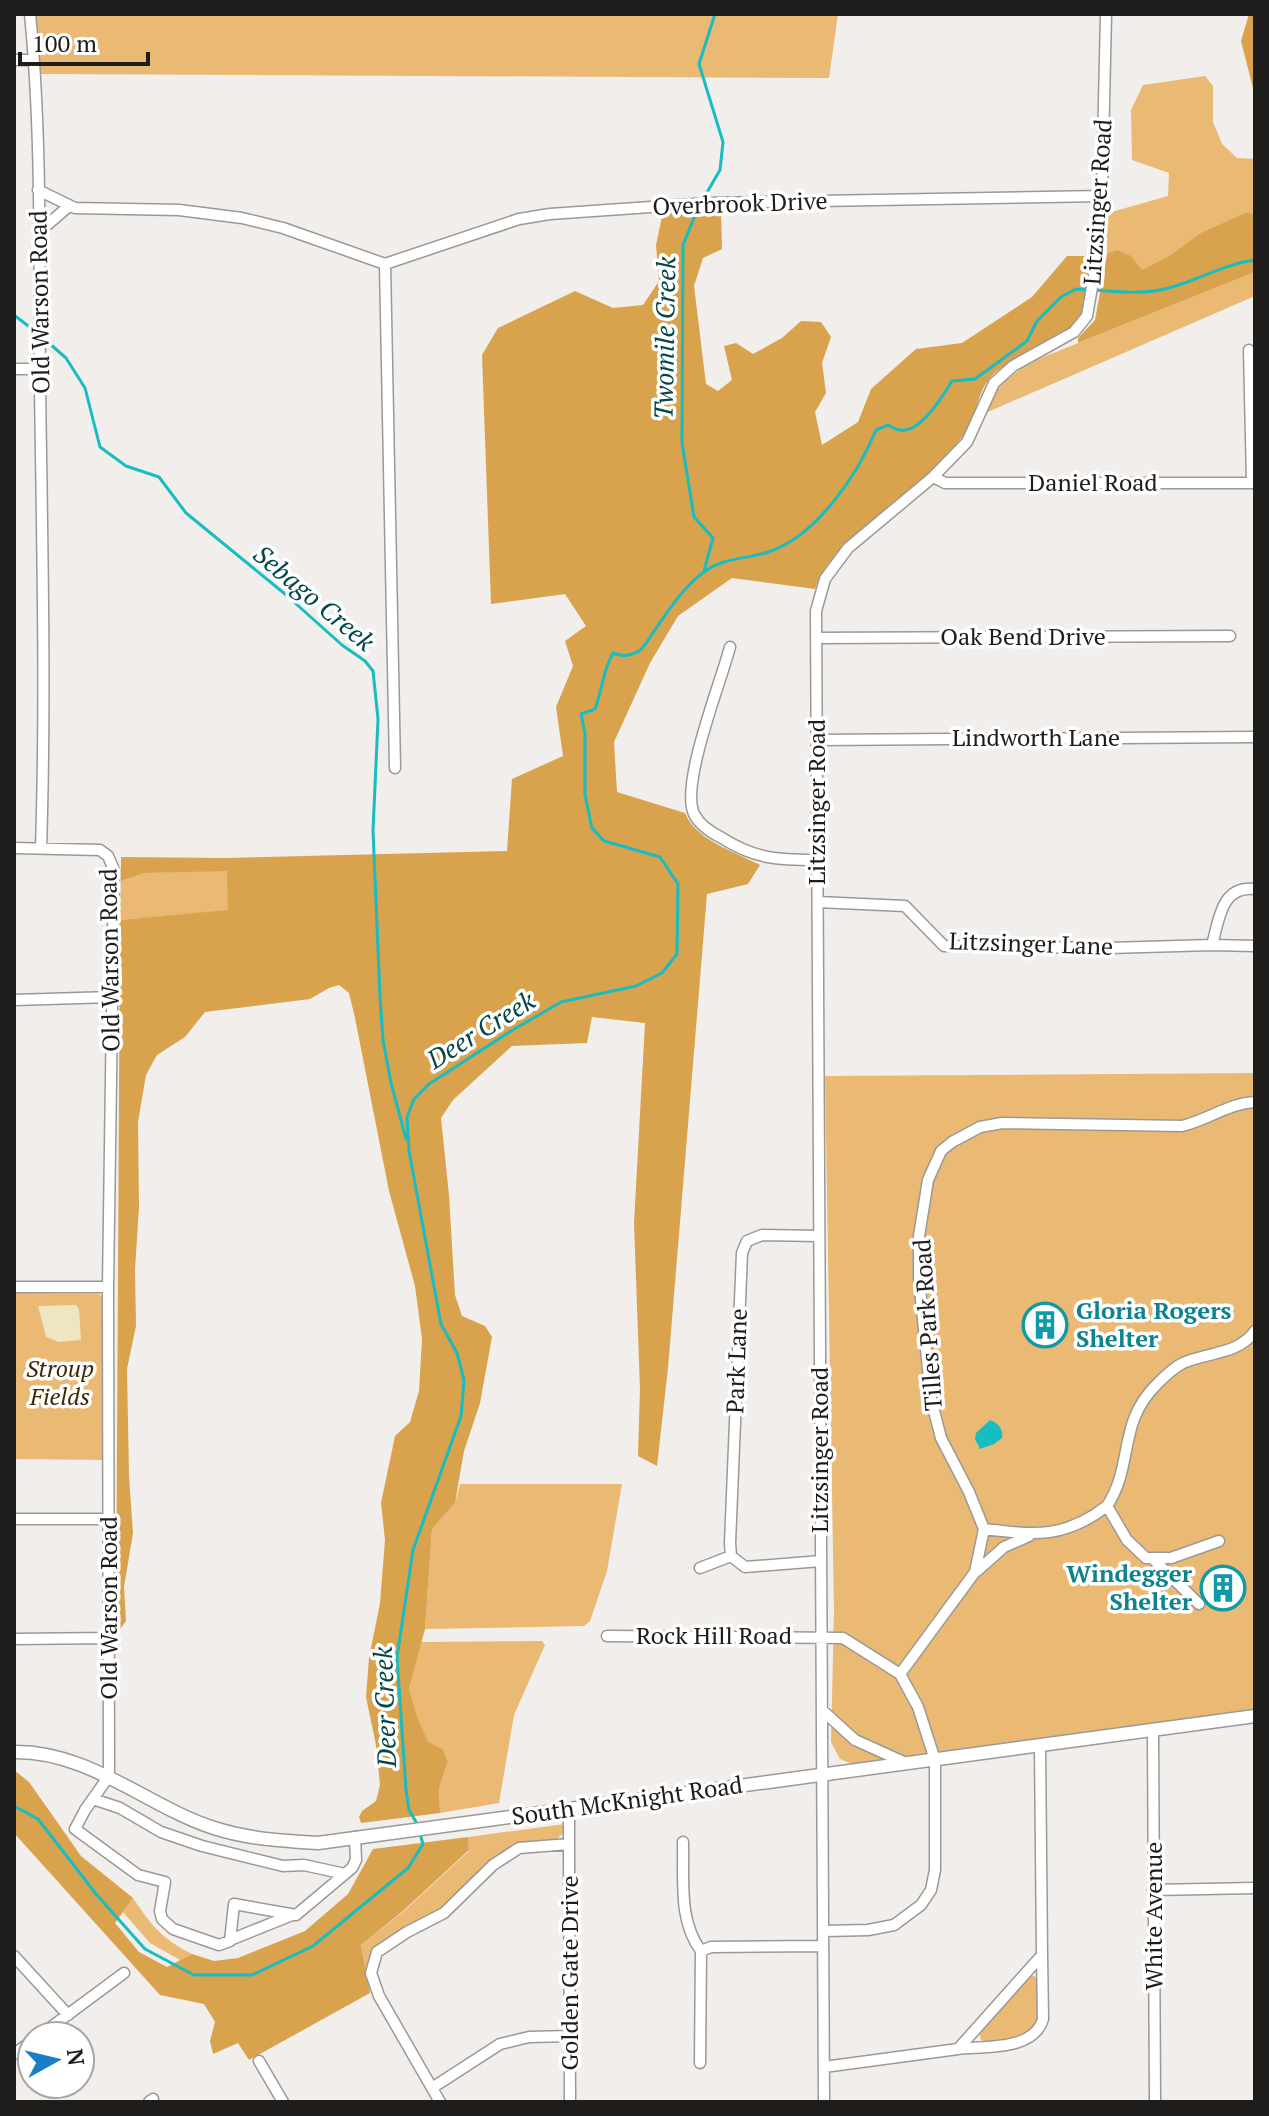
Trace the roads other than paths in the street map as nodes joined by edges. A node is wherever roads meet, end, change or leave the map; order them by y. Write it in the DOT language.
graph roads {
  1 [pos="30,14"];
  2 [pos="1106,14"];
  3 [pos="14,60"];
  4 [pos="34,60"];
  5 [pos="38,190"];
  6 [pos="1103,196"];
  7 [pos="69,206"];
  8 [pos="39,232"];
  9 [pos="385,264"];
  10 [pos="1249,350"];
  11 [pos="14,369"];
  12 [pos="40,369"];
  13 [pos="933,477"];
  14 [pos="1254,483"];
  15 [pos="1230,636"];
  16 [pos="816,638"];
  17 [pos="730,647"];
  18 [pos="1255,737"];
  19 [pos="817,740"];
  20 [pos="395,768"];
  21 [pos="14,848"];
  22 [pos="41,848"];
  23 [pos="816,860"];
  24 [pos="1255,889"];
  25 [pos="818,902"];
  26 [pos="1212,945"];
  27 [pos="1255,946"];
  28 [pos="112,997"];
  29 [pos="14,1000"];
  30 [pos="1255,1102"];
  31 [pos="819,1236"];
  32 [pos="14,1287"];
  33 [pos="108,1287"];
  34 [pos="1255,1331"];
  35 [pos="1107,1506"];
  36 [pos="14,1519"];
  37 [pos="108,1519"];
  38 [pos="984,1529"];
  39 [pos="1035,1535"];
  40 [pos="1219,1541"];
  41 [pos="731,1556"];
  42 [pos="1153,1559"];
  43 [pos="821,1561"];
  44 [pos="700,1568"];
  45 [pos="975,1572"];
  46 [pos="1199,1604"];
  47 [pos="607,1636"];
  48 [pos="822,1637"];
  49 [pos="110,1638"];
  50 [pos="14,1639"];
  51 [pos="900,1674"];
  52 [pos="822,1710"];
  53 [pos="1255,1716"];
  54 [pos="1153,1731"];
  55 [pos="1040,1747"];
  56 [pos="14,1752"];
  57 [pos="935,1760"];
  58 [pos="907,1764"];
  59 [pos="822,1774"];
  60 [pos="109,1776"];
  61 [pos="93,1799"];
  62 [pos="569,1810"];
  63 [pos="355,1837"];
  64 [pos="683,1842"];
  65 [pos="569,1844"];
  66 [pos="345,1874"];
  67 [pos="1255,1888"];
  68 [pos="1153,1890"];
  69 [pos="294,1915"];
  70 [pos="824,1931"];
  71 [pos="230,1940"];
  72 [pos="823,1946"];
  73 [pos="701,1951"];
  74 [pos="1042,1955"];
  75 [pos="14,1956"];
  76 [pos="124,1973"];
  77 [pos="68,2015"];
  78 [pos="61,2020"];
  79 [pos="571,2036"];
  80 [pos="958,2049"];
  81 [pos="259,2061"];
  82 [pos="700,2063"];
  83 [pos="824,2067"];
  84 [pos="432,2088"];
  85 [pos="283,2102"];
  86 [pos="440,2102"];
  87 [pos="570,2102"];
  88 [pos="824,2102"];
  89 [pos="1155,2102"];
  1 -- 4 [label="street, Old Warson Road"];
  2 -- 6 [label="street, Litzsinger Road"];
  3 -- 4 [label="street"];
  4 -- 5 [label="street, Old Warson Road"];
  5 -- 7 [label="street"];
  5 -- 8 [label="street, Old Warson Road"];
  6 -- 9 [label="street, Overbrook Drive"];
  6 -- 13 [label="street, Litzsinger Road"];
  7 -- 8 [label="street"];
  7 -- 9 [label="street"];
  8 -- 12 [label="street, Old Warson Road"];
  9 -- 20 [label="street"];
  10 -- 14 [label="street"];
  11 -- 12 [label="street"];
  12 -- 22 [label="street, Old Warson Road"];
  13 -- 14 [label="street, Daniel Road"];
  13 -- 16 [label="street, Litzsinger Road"];
  15 -- 16 [label="street, Oak Bend Drive"];
  16 -- 19 [label="street, Litzsinger Road"];
  17 -- 23 [label="street"];
  18 -- 19 [label="street, Lindworth Lane"];
  19 -- 23 [label="street, Litzsinger Road"];
  21 -- 22 [label="street"];
  22 -- 28 [label="street, Old Warson Road"];
  23 -- 25 [label="street, Litzsinger Road"];
  24 -- 26 [label="street"];
  25 -- 26 [label="street, Litzsinger Lane"];
  25 -- 31 [label="street, Litzsinger Road"];
  26 -- 27 [label="street, Litzsinger Lane"];
  28 -- 29 [label="street"];
  28 -- 33 [label="street, Old Warson Road"];
  30 -- 38 [label="street, Tilles Park Road"];
  31 -- 41 [label="street, Park Lane"];
  31 -- 43 [label="street, Litzsinger Road"];
  32 -- 33 [label="street"];
  33 -- 37 [label="street, Old Warson Road"];
  34 -- 35 [label="street"];
  35 -- 39 [label="street"];
  35 -- 42 [label="street"];
  36 -- 37 [label="street"];
  37 -- 49 [label="street, Old Warson Road"];
  38 -- 39 [label="street"];
  38 -- 45 [label="street"];
  39 -- 45 [label="street"];
  40 -- 42 [label="street"];
  41 -- 43 [label="street"];
  41 -- 44 [label="street"];
  42 -- 46 [label="street"];
  43 -- 48 [label="street, Litzsinger Road"];
  45 -- 51 [label="street"];
  47 -- 48 [label="street, Rock Hill Road"];
  48 -- 51 [label="street"];
  48 -- 52 [label="street, Litzsinger Road"];
  49 -- 50 [label="street"];
  49 -- 60 [label="street, Old Warson Road"];
  51 -- 57 [label="street"];
  52 -- 58 [label="street"];
  52 -- 59 [label="street, Litzsinger Road"];
  53 -- 54 [label="main road, South McKnight Road"];
  54 -- 55 [label="main road, South McKnight Road"];
  54 -- 68 [label="street, White Avenue"];
  55 -- 57 [label="main road, South McKnight Road"];
  55 -- 74 [label="street"];
  56 -- 60 [label="main road, South McKnight Road"];
  57 -- 58 [label="main road, South McKnight Road"];
  57 -- 70 [label="street"];
  58 -- 59 [label="main road, South McKnight Road"];
  59 -- 62 [label="main road, South McKnight Road"];
  59 -- 70 [label="street, Litzsinger Road"];
  60 -- 61 [label="street"];
  60 -- 63 [label="main road, South McKnight Road"];
  61 -- 66 [label="street"];
  61 -- 71 [label="street"];
  62 -- 63 [label="main road, South McKnight Road"];
  62 -- 65 [label="street, Golden Gate Drive"];
  63 -- 66 [label="street"];
  64 -- 73 [label="street"];
  65 -- 79 [label="street, Golden Gate Drive"];
  65 -- 84 [label="street"];
  66 -- 69 [label="street"];
  67 -- 68 [label="street"];
  68 -- 89 [label="street, White Avenue"];
  69 -- 71 [label="street"];
  69 -- 71 [label="street"];
  70 -- 72 [label="street, Litzsinger Road"];
  72 -- 73 [label="street"];
  72 -- 83 [label="street, Litzsinger Road"];
  73 -- 82 [label="street"];
  74 -- 80 [label="street"];
  74 -- 80 [label="street"];
  75 -- 77 [label="street"];
  76 -- 77 [label="street"];
  77 -- 78 [label="street"];
  79 -- 84 [label="street"];
  79 -- 87 [label="street, Golden Gate Drive"];
  80 -- 83 [label="street"];
  81 -- 85 [label="street"];
  83 -- 88 [label="street, Litzsinger Road"];
  84 -- 86 [label="street"];
}
